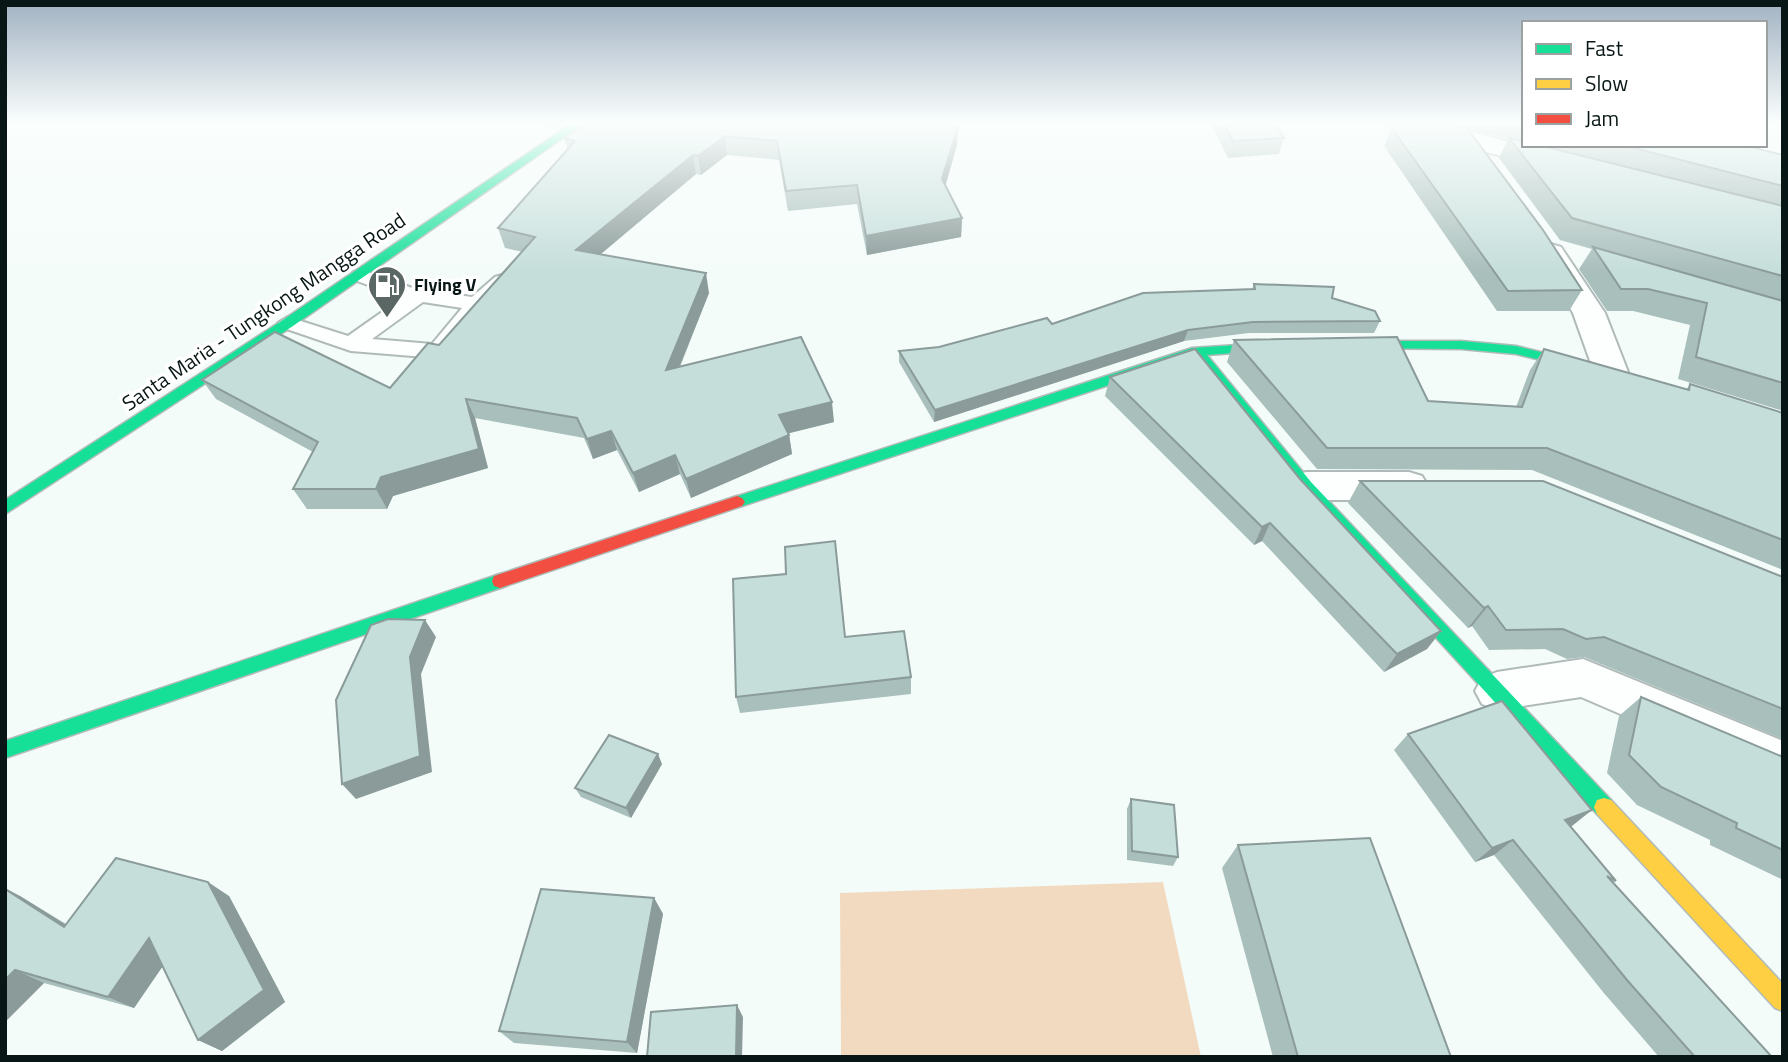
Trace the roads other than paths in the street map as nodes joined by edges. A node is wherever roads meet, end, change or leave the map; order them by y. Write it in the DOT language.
graph roads {
  1 [pos="506,174"];
  2 [pos="1587,259"];
  3 [pos="522,264"];
  4 [pos="359,275"];
  5 [pos="416,295"];
  6 [pos="476,304"];
  7 [pos="288,323"];
  8 [pos="351,344"];
  9 [pos="1302,346"];
  10 [pos="1328,346"];
  11 [pos="1197,351"];
  12 [pos="1618,374"];
  13 [pos="1306,486"];
  14 [pos="1438,486"];
  15 [pos="5,508"];
  16 [pos="1497,691"];
  17 [pos="5,750"];
  18 [pos="1783,764"];
  19 [pos="1783,1000"];
  1 -- 4 [label="street, Santa Maria - Tungkong Mangga Road"];
  2 -- 12 [label="street"];
  3 -- 6 [label="lane"];
  4 -- 5 [label="lane"];
  4 -- 7 [label="street, Santa Maria - Tungkong Mangga Road"];
  5 -- 6 [label="lane"];
  5 -- 8 [label="lane"];
  6 -- 8 [label="lane"];
  7 -- 8 [label="lane"];
  7 -- 15 [label="street, Santa Maria - Tungkong Mangga Road"];
  9 -- 11 [label="street"];
  10 -- 12 [label="street"];
  11 -- 13 [label="street"];
  11 -- 17 [label="street"];
  13 -- 14 [label="street"];
  13 -- 16 [label="street"];
  16 -- 18 [label="street"];
  16 -- 19 [label="street"];
}
